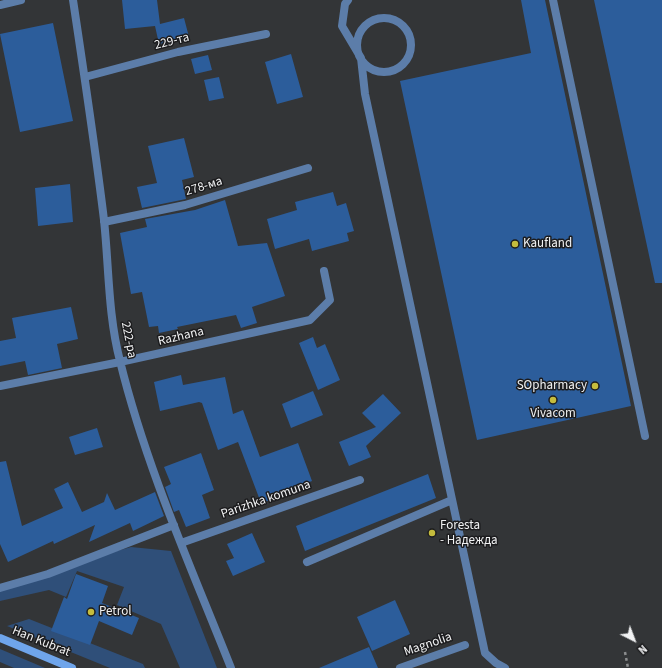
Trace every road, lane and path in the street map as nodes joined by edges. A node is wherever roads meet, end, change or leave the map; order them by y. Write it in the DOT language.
graph roads {
  1 [pos="20,0"];
  2 [pos="73,0"];
  3 [pos="348,0"];
  4 [pos="553,0"];
  5 [pos="0,5"];
  6 [pos="266,34"];
  7 [pos="361,58"];
  8 [pos="85,78"];
  9 [pos="308,168"];
  10 [pos="104,222"];
  11 [pos="324,271"];
  12 [pos="120,362"];
  13 [pos="0,386"];
  14 [pos="645,436"];
  15 [pos="360,480"];
  16 [pos="452,500"];
  17 [pos="174,525"];
  18 [pos="181,543"];
  19 [pos="307,562"];
  20 [pos="0,588"];
  21 [pos="0,638"];
  22 [pos="465,645"];
  23 [pos="625,652"];
  24 [pos="72,668"];
  25 [pos="231,668"];
  26 [pos="400,668"];
  27 [pos="505,668"];
  28 [pos="628,668"];
  1 -- 5 [label="street"];
  2 -- 8 [label="street, 222-ра"];
  3 -- 7 [label="street"];
  4 -- 14 [label="street"];
  6 -- 8 [label="street, 229-та"];
  7 -- 7 [label="street"];
  7 -- 16 [label="street"];
  8 -- 10 [label="street, 222-ра"];
  9 -- 10 [label="street, 278-ма"];
  10 -- 12 [label="street, 222-ра"];
  11 -- 12 [label="street, Razhana"];
  12 -- 13 [label="street, Razhana"];
  12 -- 17 [label="street, 222-ра"];
  15 -- 18 [label="street, Parizhka komuna"];
  16 -- 19 [label="street"];
  16 -- 27 [label="street"];
  17 -- 18 [label="street, 222-ра"];
  17 -- 20 [label="street"];
  18 -- 25 [label="street, 222-ра"];
  21 -- 24 [label="street, Han Kubrat"];
  22 -- 26 [label="street, Magnolia"];
  23 -- 28 [label="path"];
}
